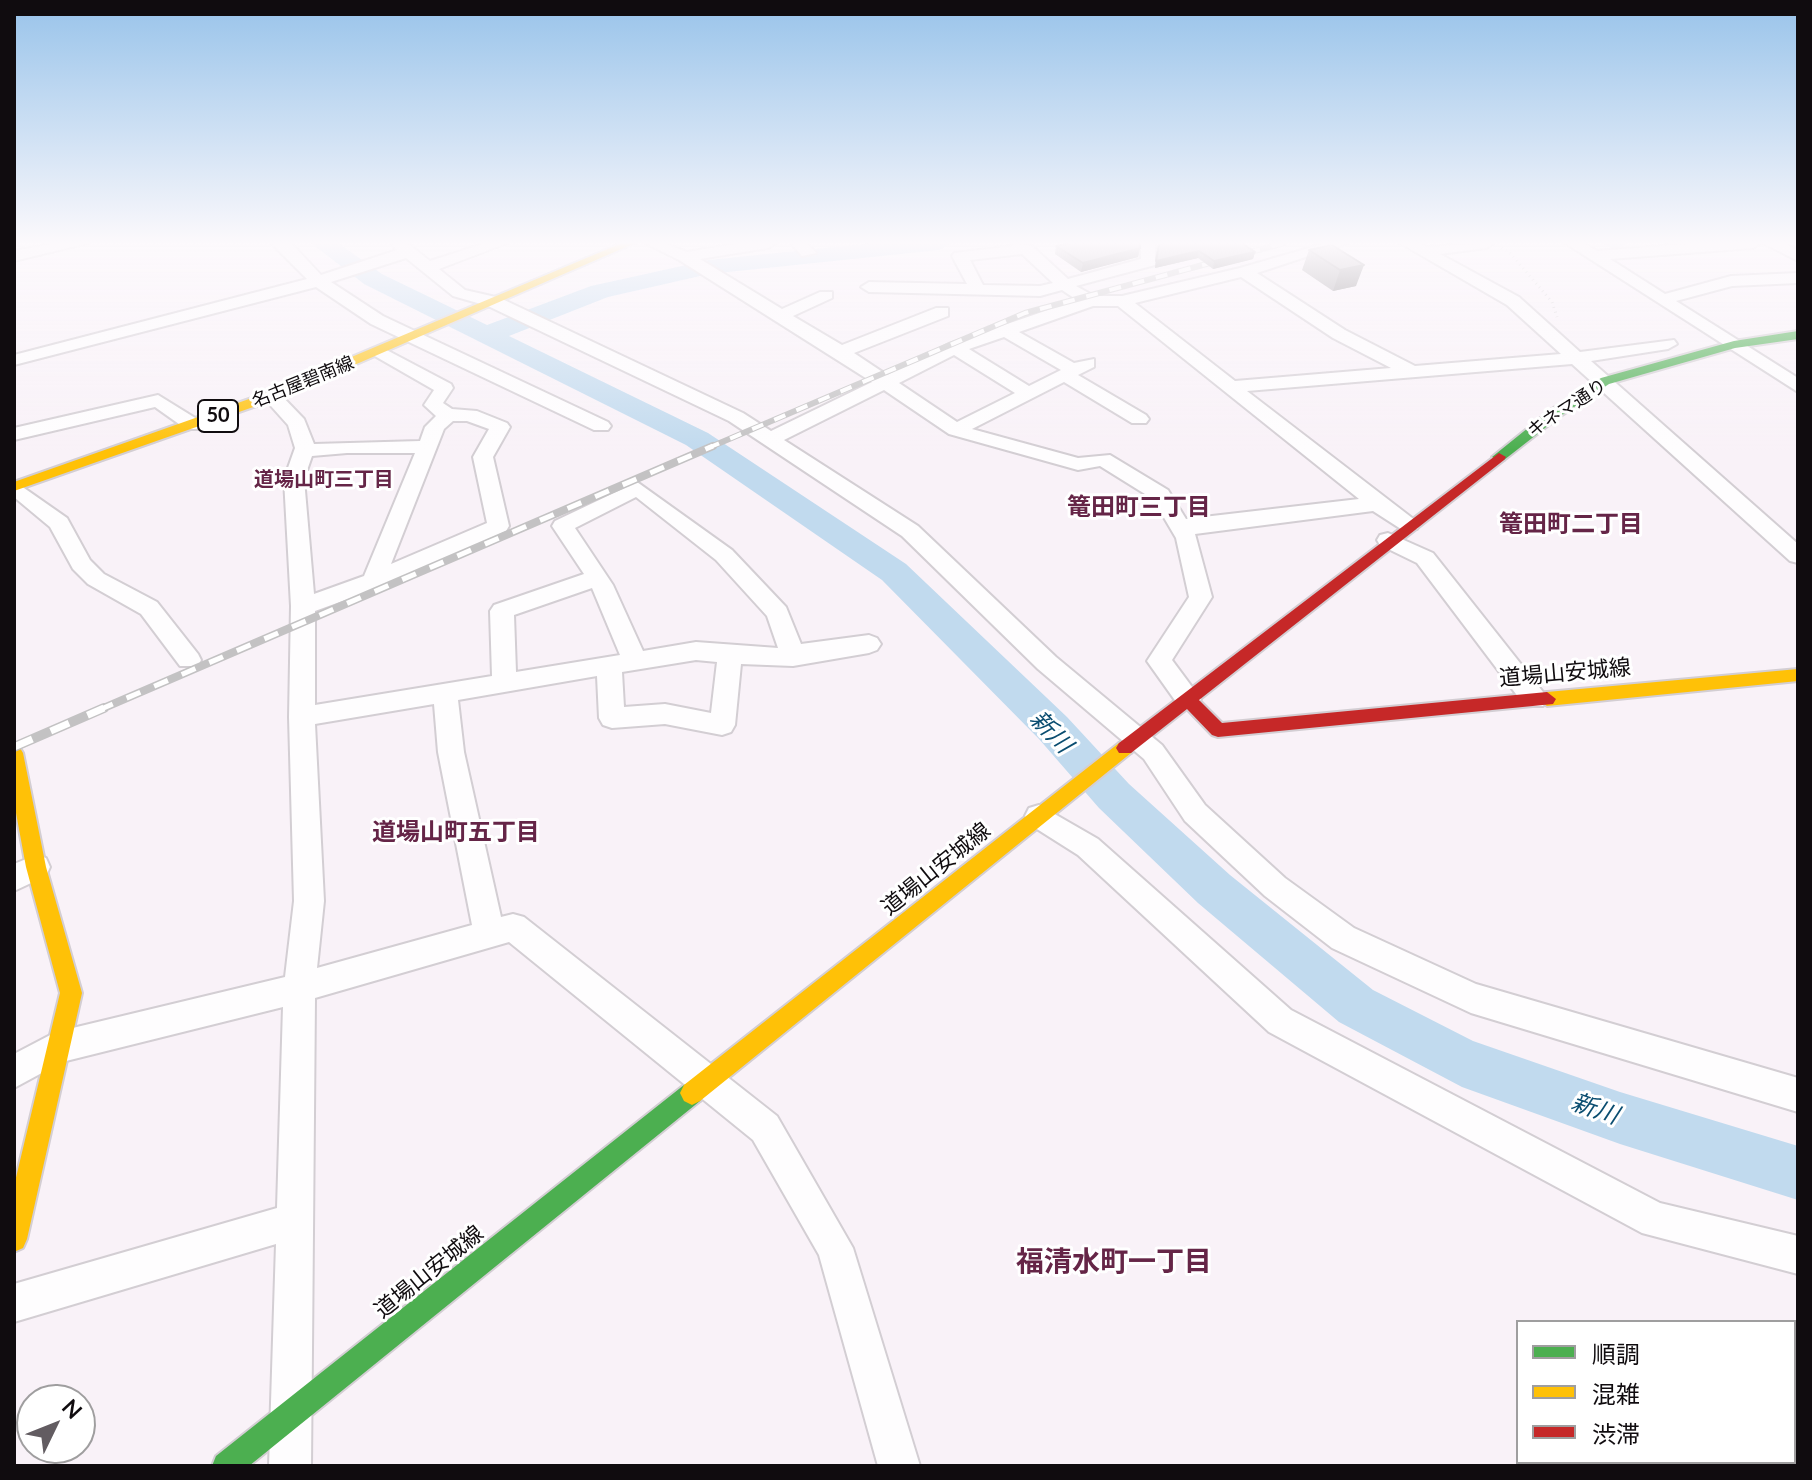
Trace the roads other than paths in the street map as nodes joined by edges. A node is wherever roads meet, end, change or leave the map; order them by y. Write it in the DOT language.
graph roads {
  1 [pos="199,312"];
  2 [pos="365,312"];
  3 [pos="470,312"];
  4 [pos="508,312"];
  5 [pos="773,312"];
  6 [pos="788,312"];
  7 [pos="942,312"];
  8 [pos="1058,312"];
  9 [pos="1136,312"];
  10 [pos="1305,312"];
  11 [pos="1525,312"];
  12 [pos="1682,312"];
  13 [pos="779,316"];
  14 [pos="1004,330"];
  15 [pos="414,335"];
  16 [pos="1798,335"];
  17 [pos="1668,344"];
  18 [pos="1734,345"];
  19 [pos="955,348"];
  20 [pos="379,351"];
  21 [pos="841,352"];
  22 [pos="1571,354"];
  23 [pos="14,360"];
  24 [pos="1075,369"];
  25 [pos="1410,371"];
  26 [pos="1605,381"];
  27 [pos="888,382"];
  28 [pos="1798,386"];
  29 [pos="1234,387"];
  30 [pos="1026,392"];
  31 [pos="271,396"];
  32 [pos="448,415"];
  33 [pos="1139,419"];
  34 [pos="193,425"];
  35 [pos="601,426"];
  36 [pos="956,430"];
  37 [pos="14,434"];
  38 [pos="770,439"];
  39 [pos="427,447"];
  40 [pos="305,451"];
  41 [pos="14,487"];
  42 [pos="1377,504"];
  43 [pos="1409,524"];
  44 [pos="1183,532"];
  45 [pos="1388,540"];
  46 [pos="1798,556"];
  47 [pos="597,578"];
  48 [pos="373,582"];
  49 [pos="303,606"];
  50 [pos="869,644"];
  51 [pos="730,654"];
  52 [pos="793,657"];
  53 [pos="189,660"];
  54 [pos="622,661"];
  55 [pos="1798,675"];
  56 [pos="504,681"];
  57 [pos="445,691"];
  58 [pos="1188,699"];
  59 [pos="1534,699"];
  60 [pos="302,717"];
  61 [pos="1132,742"];
  62 [pos="15,759"];
  63 [pos="1045,811"];
  64 [pos="25,872"];
  65 [pos="489,933"];
  66 [pos="299,988"];
  67 [pos="56,1048"];
  68 [pos="14,1072"];
  69 [pos="707,1080"];
  70 [pos="1798,1095"];
  71 [pos="297,1220"];
  72 [pos="14,1239"];
  73 [pos="1798,1255"];
  74 [pos="14,1303"];
  75 [pos="292,1414"];
  76 [pos="226,1466"];
  77 [pos="290,1466"];
  78 [pos="899,1466"];
  1 -- 23 [label="street"];
  2 -- 15 [label="street"];
  3 -- 15 [label="main road, 名古屋碧南線 / 50"];
  4 -- 38 [label="street"];
  5 -- 13 [label="street"];
  6 -- 13 [label="street"];
  7 -- 21 [label="street"];
  8 -- 14 [label="street"];
  9 -- 29 [label="street"];
  10 -- 25 [label="street"];
  11 -- 22 [label="street"];
  12 -- 18 [label="street"];
  13 -- 21 [label="street"];
  14 -- 19 [label="street"];
  14 -- 24 [label="street"];
  15 -- 20 [label="main road, 名古屋碧南線 / 50"];
  15 -- 35 [label="street"];
  16 -- 18 [label="main road, キネマ通り"];
  17 -- 22 [label="street, キネマ通り"];
  18 -- 26 [label="main road, キネマ通り"];
  18 -- 28 [label="street"];
  19 -- 27 [label="street"];
  19 -- 30 [label="street"];
  20 -- 31 [label="main road, 名古屋碧南線 / 50"];
  20 -- 32 [label="street"];
  21 -- 27 [label="street"];
  22 -- 25 [label="street, キネマ通り"];
  22 -- 26 [label="street"];
  24 -- 30 [label="street"];
  24 -- 33 [label="street"];
  25 -- 29 [label="street, キネマ通り"];
  26 -- 43 [label="main road, キネマ通り"];
  26 -- 46 [label="street"];
  27 -- 36 [label="street"];
  27 -- 38 [label="street"];
  29 -- 42 [label="street"];
  30 -- 36 [label="street"];
  31 -- 34 [label="main road, 名古屋碧南線 / 50"];
  31 -- 40 [label="street"];
  32 -- 39 [label="street"];
  32 -- 48 [label="street"];
  34 -- 37 [label="street"];
  34 -- 41 [label="main road, 名古屋碧南線 / 50"];
  36 -- 44 [label="street"];
  38 -- 61 [label="street"];
  39 -- 40 [label="street"];
  39 -- 48 [label="street"];
  40 -- 49 [label="street"];
  41 -- 53 [label="street"];
  42 -- 43 [label="street"];
  42 -- 44 [label="street"];
  43 -- 45 [label="main road, キネマ通り"];
  44 -- 58 [label="street"];
  45 -- 58 [label="main road, キネマ通り"];
  45 -- 59 [label="street"];
  47 -- 52 [label="street"];
  47 -- 54 [label="street"];
  47 -- 56 [label="street"];
  48 -- 49 [label="street"];
  49 -- 60 [label="street"];
  50 -- 52 [label="street"];
  51 -- 52 [label="street"];
  51 -- 54 [label="street"];
  51 -- 54 [label="street"];
  54 -- 56 [label="street"];
  55 -- 59 [label="main road, 道場山安城線"];
  56 -- 57 [label="street"];
  57 -- 60 [label="street"];
  57 -- 65 [label="street"];
  58 -- 59 [label="main road, 道場山安城線"];
  58 -- 61 [label="main road, 道場山安城線"];
  60 -- 66 [label="street"];
  61 -- 63 [label="main road, 道場山安城線"];
  61 -- 70 [label="street"];
  62 -- 64 [label="main road"];
  63 -- 69 [label="main road, 道場山安城線"];
  63 -- 73 [label="street"];
  64 -- 67 [label="main road"];
  65 -- 66 [label="street"];
  65 -- 69 [label="street"];
  66 -- 67 [label="street"];
  66 -- 71 [label="street"];
  67 -- 68 [label="street"];
  67 -- 72 [label="main road"];
  69 -- 75 [label="main road, 道場山安城線"];
  69 -- 78 [label="street"];
  71 -- 74 [label="street"];
  71 -- 75 [label="street"];
  75 -- 76 [label="main road, 道場山安城線"];
  75 -- 77 [label="street"];
}
